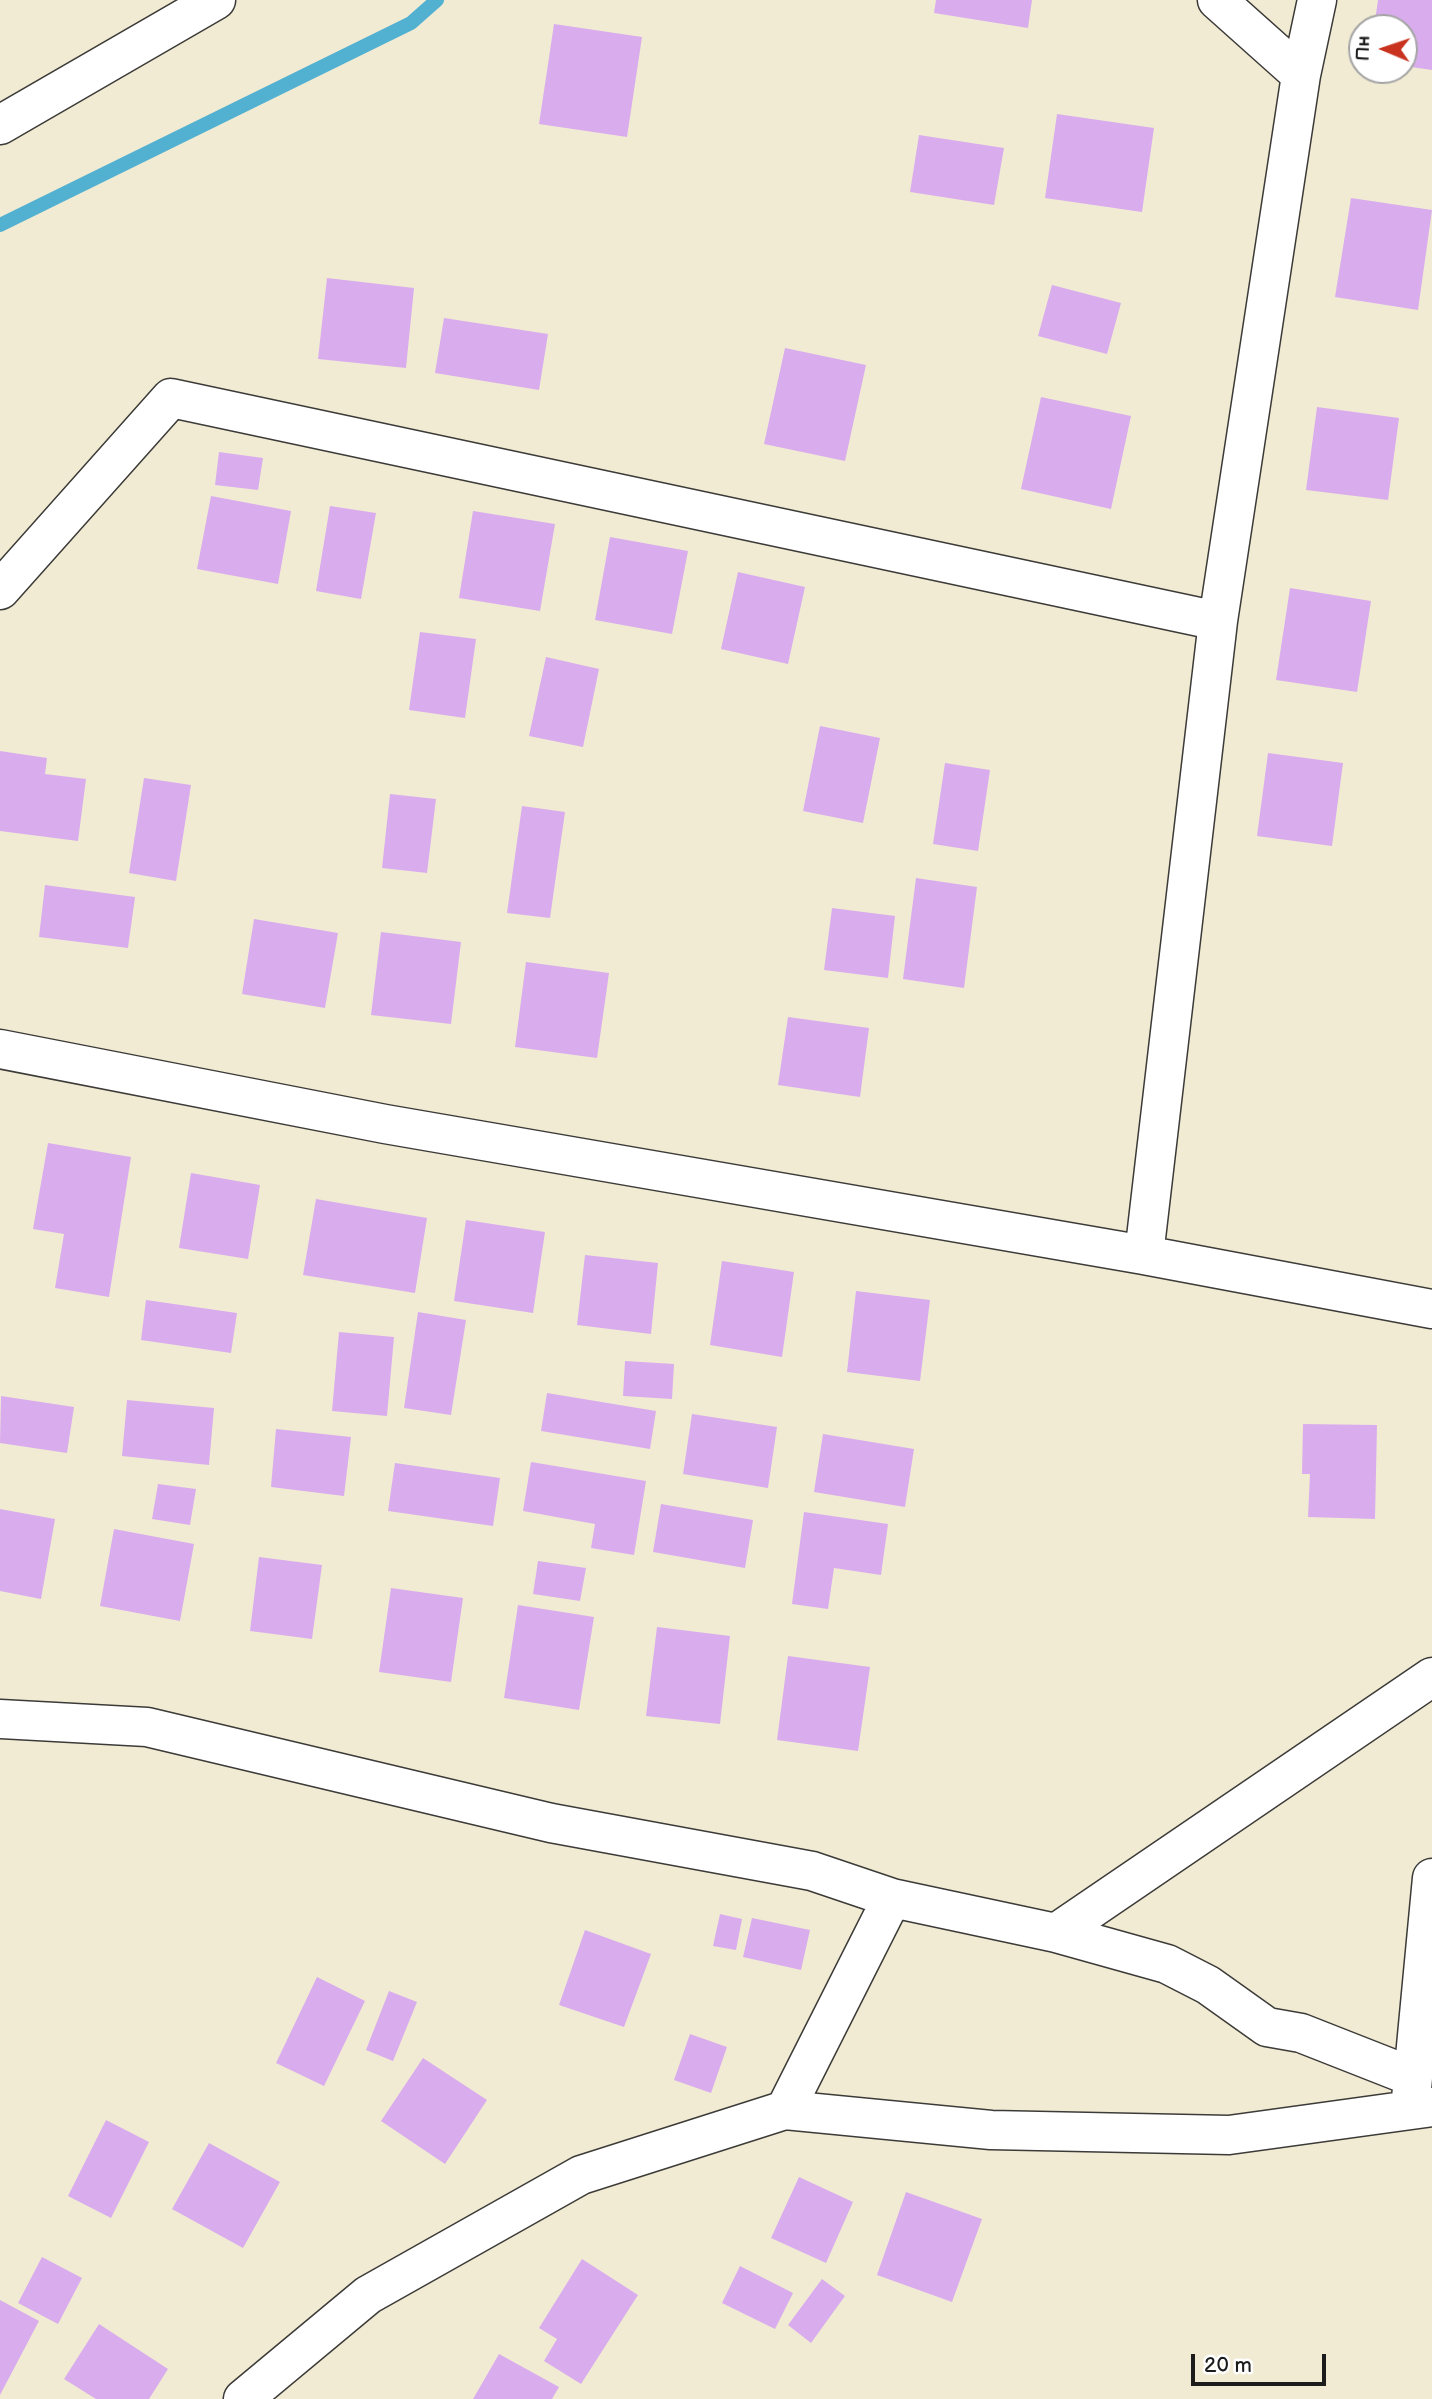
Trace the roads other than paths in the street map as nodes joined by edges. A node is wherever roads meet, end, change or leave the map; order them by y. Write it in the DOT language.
graph roads {
  1 [pos="216,0"];
  2 [pos="1217,0"];
  3 [pos="1317,0"];
  4 [pos="1301,75"];
  5 [pos="0,125"];
  6 [pos="0,590"];
  7 [pos="1218,621"];
  8 [pos="0,1049"];
  9 [pos="1143,1255"];
  10 [pos="1432,1309"];
  11 [pos="1432,1677"];
  12 [pos="0,1719"];
  13 [pos="1432,1878"];
  14 [pos="892,1898"];
  15 [pos="1056,1933"];
  16 [pos="1418,2097"];
  17 [pos="785,2110"];
  18 [pos="243,2399"];
  1 -- 5 [label="street"];
  2 -- 4 [label="street"];
  3 -- 4 [label="street"];
  4 -- 7 [label="street"];
  6 -- 7 [label="street"];
  7 -- 9 [label="street"];
  8 -- 9 [label="street"];
  9 -- 10 [label="street"];
  11 -- 15 [label="street"];
  12 -- 14 [label="street"];
  13 -- 16 [label="street"];
  14 -- 15 [label="street"];
  14 -- 17 [label="street"];
  15 -- 16 [label="street"];
  16 -- 17 [label="street"];
  17 -- 18 [label="street"];
}
